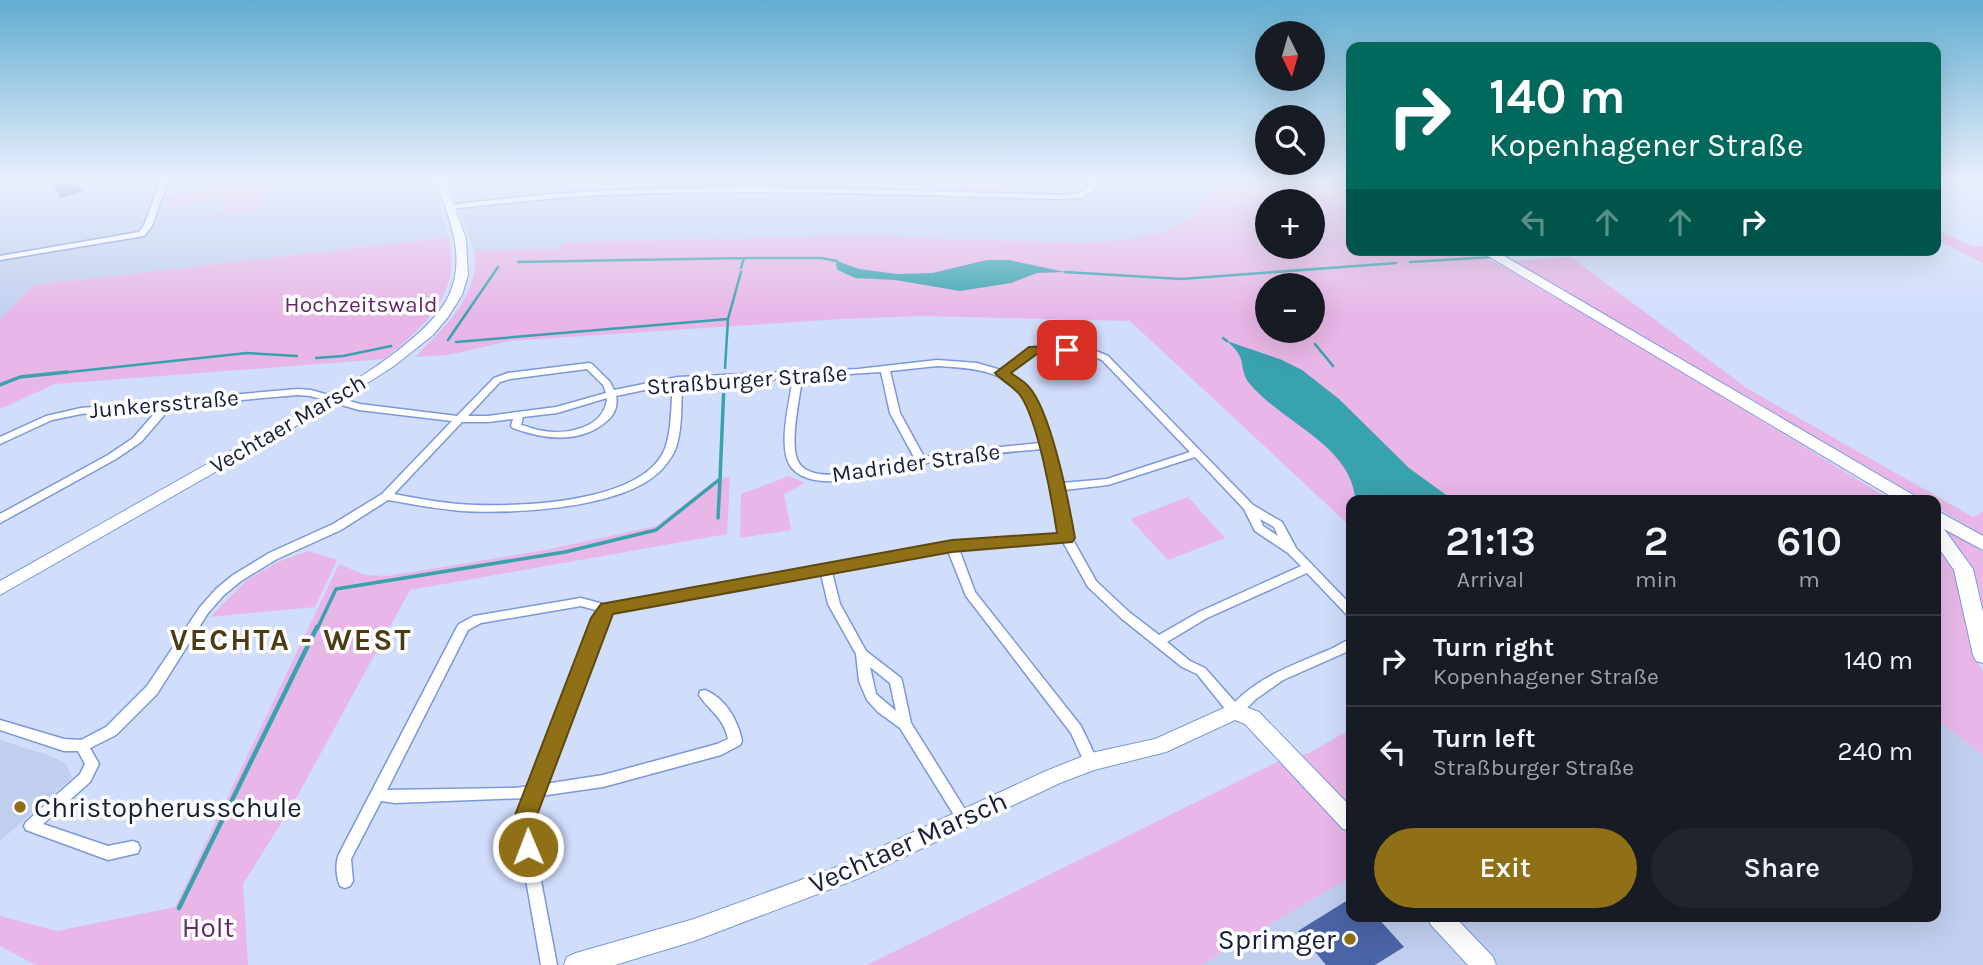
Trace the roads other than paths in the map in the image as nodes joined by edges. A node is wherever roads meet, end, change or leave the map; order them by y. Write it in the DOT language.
graph roads {
  1 [pos="148,225"];
  2 [pos="455,225"];
  3 [pos="1494,256"];
  4 [pos="0,258"];
  5 [pos="885,370"];
  6 [pos="1002,373"];
  7 [pos="798,374"];
  8 [pos="678,380"];
  9 [pos="610,394"];
  10 [pos="331,400"];
  11 [pos="169,403"];
  12 [pos="518,417"];
  13 [pos="461,419"];
  14 [pos="0,441"];
  15 [pos="1807,441"];
  16 [pos="1047,446"];
  17 [pos="1197,453"];
  18 [pos="921,460"];
  19 [pos="1058,487"];
  20 [pos="1890,495"];
  21 [pos="1900,495"];
  22 [pos="386,496"];
  23 [pos="5,512"];
  24 [pos="0,519"];
  25 [pos="1941,519"];
  26 [pos="1066,538"];
  27 [pos="1941,538"];
  28 [pos="1983,544"];
  29 [pos="952,546"];
  30 [pos="1309,567"];
  31 [pos="826,569"];
  32 [pos="0,589"];
  33 [pos="1346,607"];
  34 [pos="607,609"];
  35 [pos="1159,641"];
  36 [pos="1346,647"];
  37 [pos="862,654"];
  38 [pos="1983,655"];
  39 [pos="705,695"];
  40 [pos="1235,711"];
  41 [pos="0,724"];
  42 [pos="905,724"];
  43 [pos="82,746"];
  44 [pos="1091,762"];
  45 [pos="535,790"];
  46 [pos="377,795"];
  47 [pos="1346,817"];
  48 [pos="964,819"];
  49 [pos="133,848"];
  50 [pos="345,881"];
  51 [pos="1444,922"];
  52 [pos="549,965"];
  53 [pos="576,965"];
  54 [pos="1483,965"];
  1 -- 4 [label="street"];
  2 -- 10 [label="street, Vechtaer Marsch"];
  3 -- 15 [label="main road"];
  5 -- 6 [label="street, Straßburger Straße"];
  5 -- 7 [label="street, Straßburger Straße"];
  5 -- 18 [label="street"];
  6 -- 16 [label="street, Straßburger Straße"];
  6 -- 17 [label="street"];
  7 -- 8 [label="street, Straßburger Straße"];
  7 -- 18 [label="street, Madrider Straße"];
  8 -- 9 [label="street, Straßburger Straße"];
  8 -- 22 [label="street"];
  9 -- 12 [label="street, Straßburger Straße"];
  9 -- 12 [label="street"];
  9 -- 13 [label="street"];
  10 -- 11 [label="street, Junkersstraße"];
  10 -- 13 [label="street, Straßburger Straße"];
  10 -- 32 [label="street, Vechtaer Marsch"];
  11 -- 14 [label="street, Junkersstraße"];
  11 -- 23 [label="street"];
  12 -- 13 [label="street, Straßburger Straße"];
  13 -- 22 [label="street"];
  15 -- 20 [label="main road"];
  15 -- 21 [label="main road"];
  16 -- 18 [label="street, Madrider Straße"];
  16 -- 19 [label="street, Straßburger Straße"];
  17 -- 19 [label="street"];
  17 -- 30 [label="street"];
  19 -- 26 [label="street, Straßburger Straße"];
  22 -- 43 [label="street"];
  23 -- 24 [label="street"];
  25 -- 28 [label="main road"];
  26 -- 29 [label="street"];
  26 -- 35 [label="street, Straßburger Straße"];
  27 -- 38 [label="main road"];
  29 -- 31 [label="street"];
  29 -- 44 [label="street"];
  30 -- 33 [label="street"];
  30 -- 35 [label="street"];
  31 -- 34 [label="street"];
  31 -- 37 [label="street"];
  34 -- 45 [label="street"];
  34 -- 46 [label="street"];
  35 -- 40 [label="street, Straßburger Straße"];
  36 -- 40 [label="street"];
  37 -- 42 [label="street"];
  37 -- 42 [label="street"];
  39 -- 45 [label="street"];
  40 -- 44 [label="street, Vechtaer Marsch"];
  40 -- 47 [label="street, Straßburger Straße"];
  41 -- 43 [label="street"];
  42 -- 48 [label="street"];
  43 -- 49 [label="street"];
  44 -- 48 [label="street, Vechtaer Marsch"];
  45 -- 46 [label="street"];
  45 -- 52 [label="street"];
  46 -- 50 [label="street"];
  48 -- 53 [label="street, Vechtaer Marsch"];
  51 -- 54 [label="street"];
}
